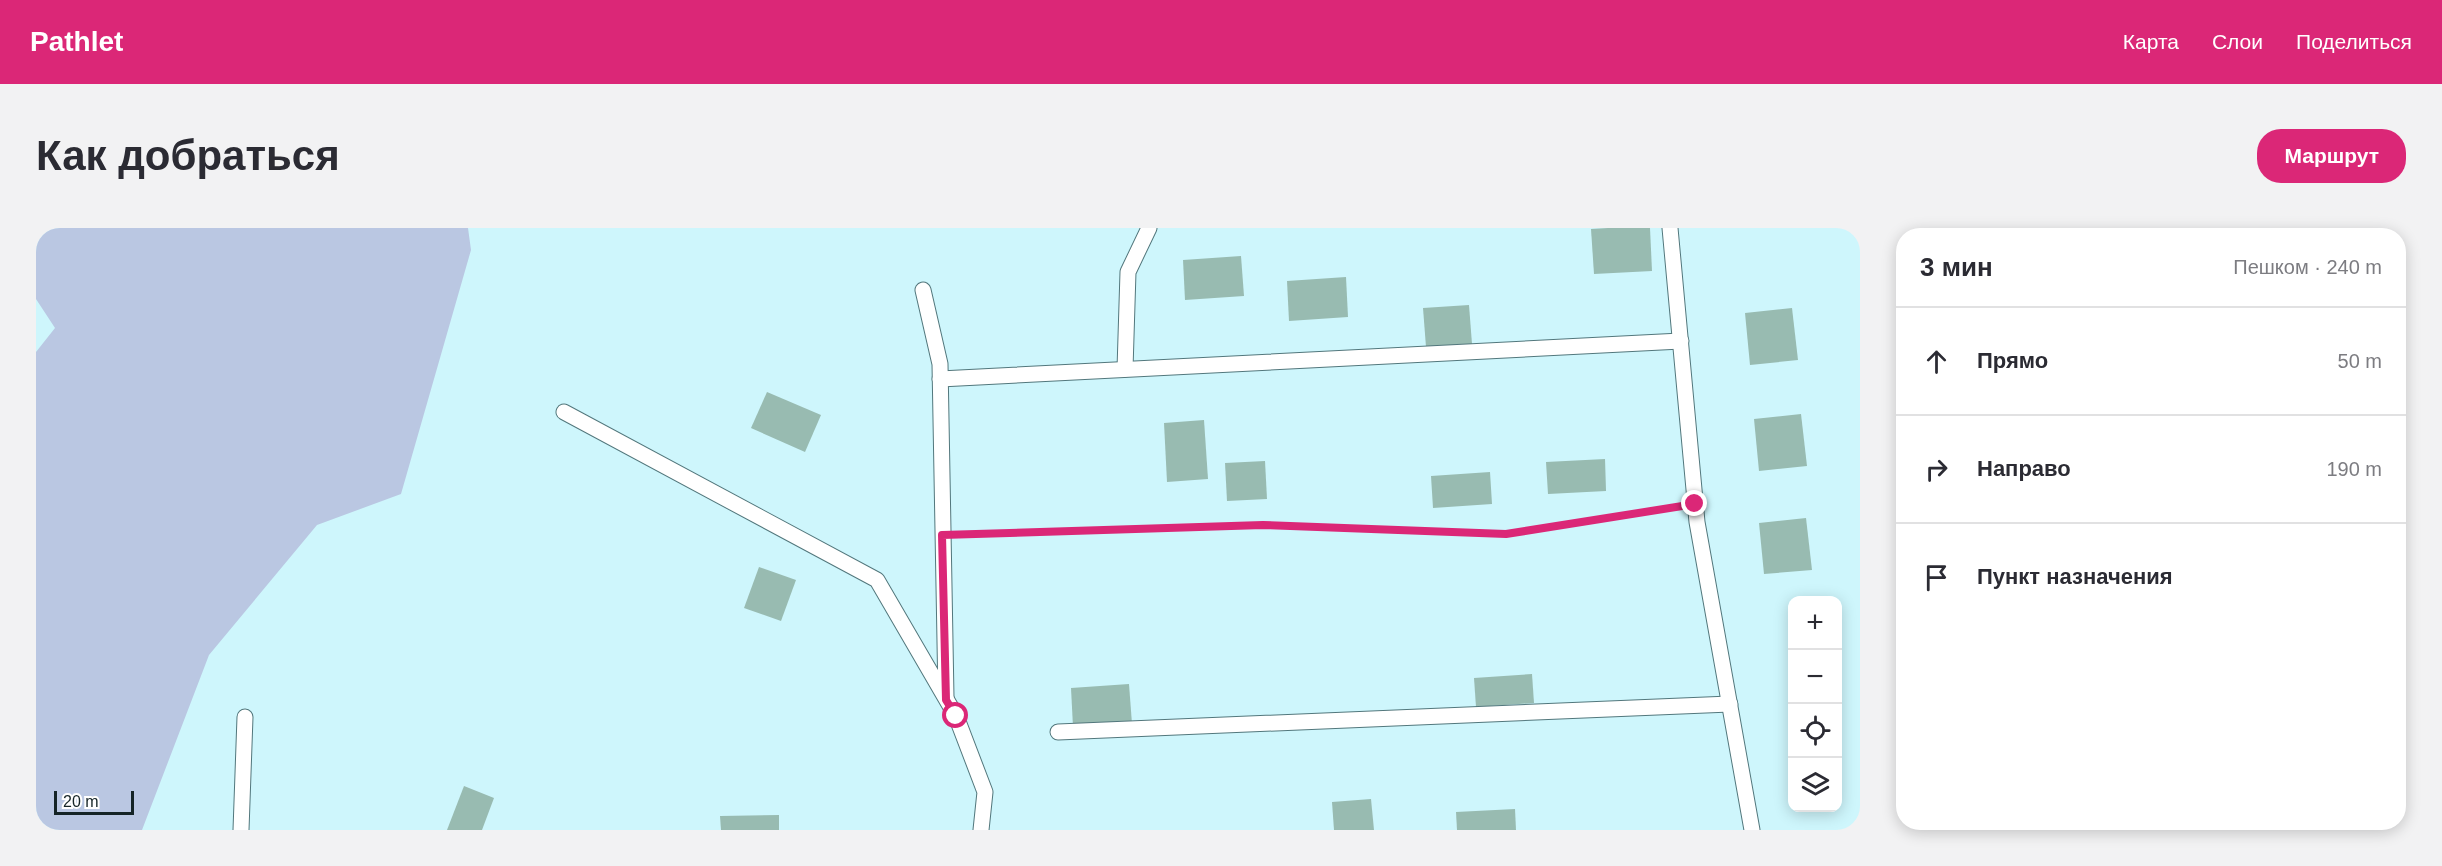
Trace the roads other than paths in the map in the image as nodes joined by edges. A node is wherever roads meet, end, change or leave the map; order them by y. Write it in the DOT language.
graph roads {
  1 [pos="1149,228"];
  2 [pos="1670,228"];
  3 [pos="923,290"];
  4 [pos="1681,341"];
  5 [pos="1125,369"];
  6 [pos="940,379"];
  7 [pos="564,412"];
  8 [pos="946,700"];
  9 [pos="1730,704"];
  10 [pos="245,717"];
  11 [pos="1058,732"];
  12 [pos="241,830"];
  13 [pos="981,830"];
  14 [pos="1752,830"];
  1 -- 5 [label="lane"];
  2 -- 4 [label="lane"];
  3 -- 6 [label="lane"];
  4 -- 5 [label="lane"];
  4 -- 9 [label="lane"];
  5 -- 6 [label="lane"];
  6 -- 8 [label="lane"];
  7 -- 8 [label="lane"];
  8 -- 13 [label="lane"];
  9 -- 11 [label="lane"];
  9 -- 14 [label="lane"];
  10 -- 12 [label="lane"];
}
